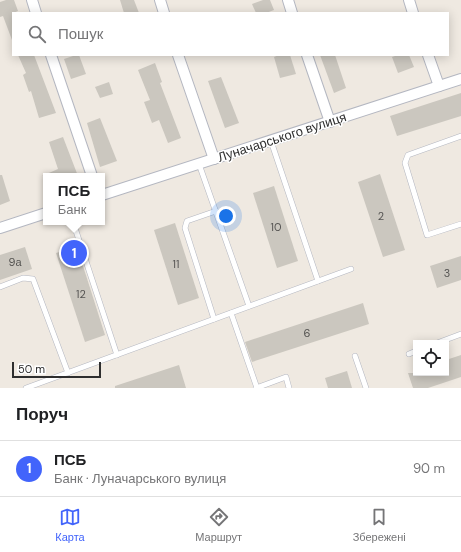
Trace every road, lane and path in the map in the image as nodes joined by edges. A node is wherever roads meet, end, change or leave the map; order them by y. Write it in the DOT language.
graph roads {
  1 [pos="32,0"];
  2 [pos="160,0"];
  3 [pos="288,0"];
  4 [pos="409,0"];
  5 [pos="36,12"];
  6 [pos="164,12"];
  7 [pos="292,12"];
  8 [pos="413,12"];
  9 [pos="51,56"];
  10 [pos="178,56"];
  11 [pos="307,56"];
  12 [pos="428,56"];
  13 [pos="461,79"];
  14 [pos="439,86"];
  15 [pos="330,122"];
  16 [pos="461,136"];
  17 [pos="271,141"];
  18 [pos="214,159"];
  19 [pos="199,164"];
  20 [pos="91,173"];
  21 [pos="105,194"];
  22 [pos="216,211"];
  23 [pos="43,214"];
  24 [pos="461,224"];
  25 [pos="73,225"];
  26 [pos="0,228"];
  27 [pos="351,269"];
  28 [pos="318,281"];
  29 [pos="0,287"];
  30 [pos="249,306"];
  31 [pos="231,313"];
  32 [pos="214,319"];
  33 [pos="461,334"];
  34 [pos="446,340"];
  35 [pos="413,352"];
  36 [pos="409,354"];
  37 [pos="117,355"];
  38 [pos="355,356"];
  39 [pos="68,373"];
  40 [pos="26,388"];
  41 [pos="257,388"];
  42 [pos="289,388"];
  43 [pos="366,388"];
  1 -- 5 [label="street"];
  2 -- 6 [label="street"];
  3 -- 7 [label="street"];
  4 -- 8 [label="street"];
  9 -- 20 [label="street"];
  10 -- 18 [label="street"];
  11 -- 15 [label="street"];
  12 -- 14 [label="street"];
  13 -- 14 [label="street, Луначарського вулиця"];
  14 -- 15 [label="street, Луначарського вулиця"];
  15 -- 17 [label="street, Луначарського вулиця"];
  16 -- 24 [label="lane"];
  17 -- 18 [label="street, Луначарського вулиця"];
  17 -- 28 [label="lane"];
  18 -- 19 [label="street, Луначарського вулиця"];
  19 -- 21 [label="street, Луначарського вулиця"];
  19 -- 22 [label="lane"];
  22 -- 30 [label="lane"];
  22 -- 32 [label="lane"];
  23 -- 26 [label="street"];
  25 -- 37 [label="lane"];
  27 -- 28 [label="lane"];
  28 -- 30 [label="lane"];
  29 -- 39 [label="lane"];
  30 -- 31 [label="lane"];
  31 -- 32 [label="lane"];
  31 -- 41 [label="lane"];
  32 -- 37 [label="lane"];
  33 -- 34 [label="lane"];
  35 -- 36 [label="lane"];
  37 -- 39 [label="lane"];
  38 -- 43 [label="lane"];
  39 -- 40 [label="lane"];
  41 -- 42 [label="lane"];
}
